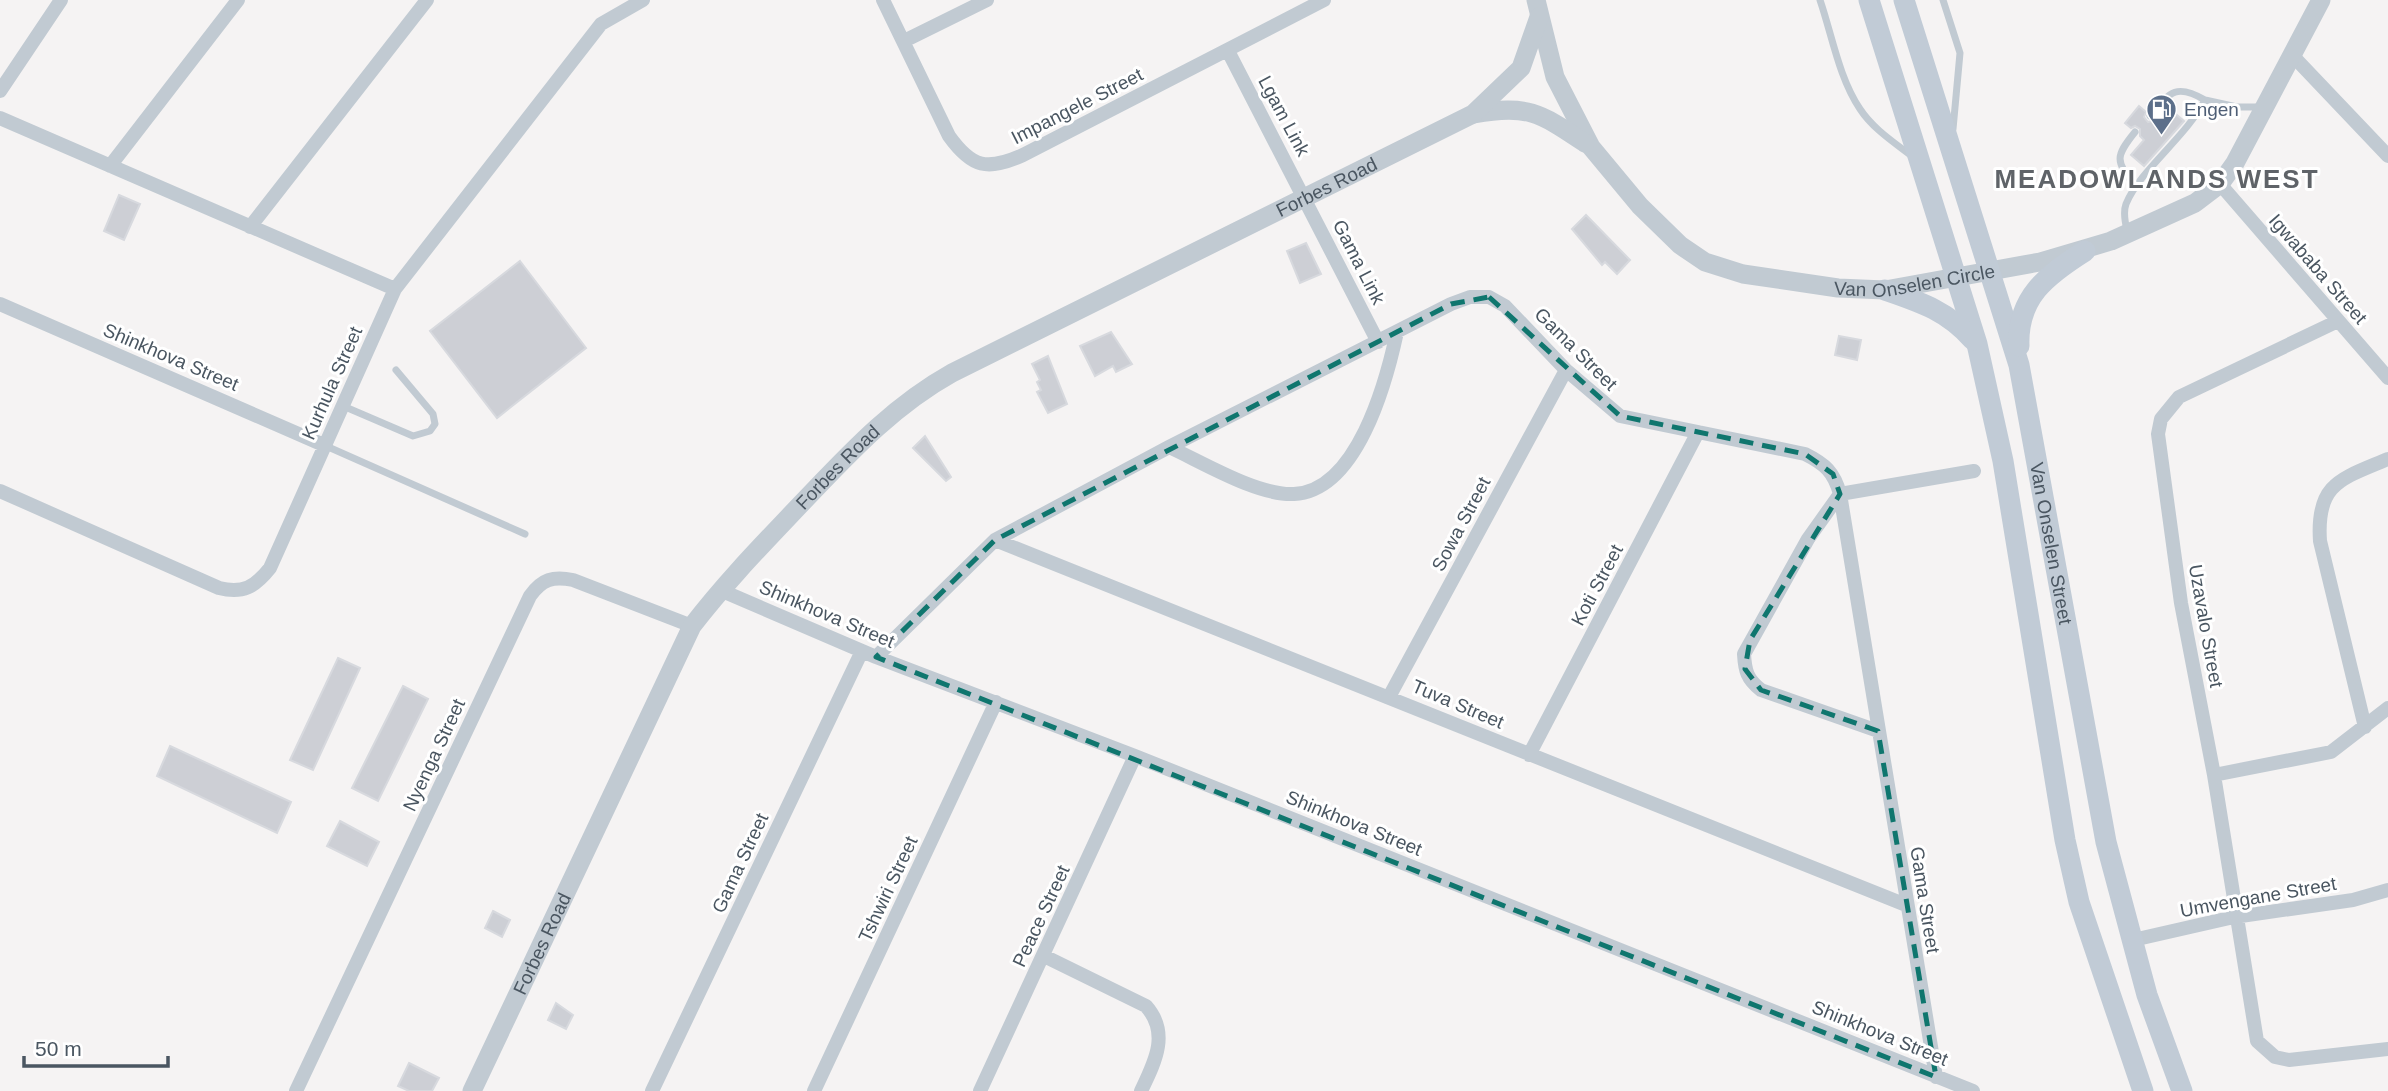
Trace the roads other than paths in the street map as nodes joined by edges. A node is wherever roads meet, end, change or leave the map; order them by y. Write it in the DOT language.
graph roads {
  1 [pos="61,0"];
  2 [pos="238,0"];
  3 [pos="427,0"];
  4 [pos="643,0"];
  5 [pos="883,0"];
  6 [pos="987,0"];
  7 [pos="1324,0"];
  8 [pos="1820,0"];
  9 [pos="1869,0"];
  10 [pos="1904,0"];
  11 [pos="1943,0"];
  12 [pos="2321,0"];
  13 [pos="1538,9"];
  14 [pos="904,41"];
  15 [pos="1227,51"];
  16 [pos="2293,55"];
  17 [pos="0,91"];
  18 [pos="2205,100"];
  19 [pos="2266,107"];
  20 [pos="1473,114"];
  21 [pos="2150,116"];
  22 [pos="0,117"];
  23 [pos="2135,132"];
  24 [pos="1950,145"];
  25 [pos="1591,147"];
  26 [pos="2388,156"];
  27 [pos="1922,164"];
  28 [pos="110,166"];
  29 [pos="2220,184"];
  30 [pos="2136,188"];
  31 [pos="1306,199"];
  32 [pos="250,228"];
  33 [pos="2127,234"];
  34 [pos="2085,251"];
  35 [pos="1991,273"];
  36 [pos="1958,279"];
  37 [pos="395,289"];
  38 [pos="1885,290"];
  39 [pos="0,304"];
  40 [pos="2339,321"];
  41 [pos="1397,332"];
  42 [pos="1378,342"];
  43 [pos="1977,344"];
  44 [pos="2020,365"];
  45 [pos="396,370"];
  46 [pos="1566,370"];
  47 [pos="2388,378"];
  48 [pos="343,407"];
  49 [pos="1698,432"];
  50 [pos="326,446"];
  51 [pos="1169,446"];
  52 [pos="2388,459"];
  53 [pos="1974,471"];
  54 [pos="0,491"];
  55 [pos="1840,494"];
  56 [pos="525,534"];
  57 [pos="995,540"];
  58 [pos="720,590"];
  59 [pos="692,626"];
  60 [pos="862,651"];
  61 [pos="876,657"];
  62 [pos="1389,697"];
  63 [pos="996,702"];
  64 [pos="2388,708"];
  65 [pos="2365,727"];
  66 [pos="1878,731"];
  67 [pos="1530,755"];
  68 [pos="1135,756"];
  69 [pos="2214,775"];
  70 [pos="2388,890"];
  71 [pos="1906,905"];
  72 [pos="2234,917"];
  73 [pos="2133,940"];
  74 [pos="1044,956"];
  75 [pos="2388,1049"];
  76 [pos="1936,1076"];
  77 [pos="296,1091"];
  78 [pos="472,1091"];
  79 [pos="652,1091"];
  80 [pos="814,1091"];
  81 [pos="980,1091"];
  82 [pos="1141,1091"];
  83 [pos="1973,1091"];
  84 [pos="2143,1091"];
  85 [pos="2182,1091"];
  1 -- 17 [label="street"];
  2 -- 28 [label="street"];
  3 -- 32 [label="street"];
  4 -- 37 [label="street, Kurhula Street"];
  5 -- 14 [label="street, Impangele Street"];
  6 -- 14 [label="street"];
  7 -- 15 [label="street, Impangele Street"];
  8 -- 27 [label="lane"];
  9 -- 27 [label="main road, Van Onselen Street"];
  10 -- 24 [label="main road, Van Onselen Street"];
  11 -- 24 [label="lane"];
  12 -- 16 [label="street, Van Onselen Circle"];
  13 -- 20 [label="street, Forbes Road"];
  13 -- 25 [label="street, Van Onselen Circle"];
  14 -- 15 [label="street, Impangele Street"];
  15 -- 31 [label="street, Lgam Link"];
  16 -- 19 [label="street, Van Onselen Circle"];
  16 -- 26 [label="street"];
  18 -- 19 [label="lane"];
  18 -- 21 [label="lane"];
  18 -- 30 [label="lane"];
  19 -- 29 [label="street, Van Onselen Circle"];
  20 -- 25 [label="street, Forbes Road"];
  20 -- 31 [label="street, Forbes Road"];
  22 -- 28 [label="street"];
  23 -- 30 [label="lane"];
  24 -- 35 [label="main road, Van Onselen Street"];
  25 -- 38 [label="street, Van Onselen Circle"];
  27 -- 36 [label="main road, Van Onselen Street"];
  28 -- 32 [label="street"];
  29 -- 33 [label="street, Van Onselen Circle"];
  29 -- 40 [label="street, Igwababa Street"];
  30 -- 33 [label="lane"];
  31 -- 42 [label="street, Gama Link"];
  31 -- 58 [label="street, Forbes Road"];
  32 -- 37 [label="street"];
  33 -- 34 [label="street, Van Onselen Circle"];
  34 -- 35 [label="street, Van Onselen Circle"];
  34 -- 44 [label="main road"];
  35 -- 36 [label="street, Van Onselen Circle"];
  35 -- 44 [label="main road, Van Onselen Street"];
  36 -- 38 [label="street, Van Onselen Circle"];
  36 -- 43 [label="main road, Van Onselen Street"];
  37 -- 48 [label="street, Kurhula Street"];
  38 -- 43 [label="main road"];
  39 -- 50 [label="street, Shinkhova Street"];
  40 -- 47 [label="street, Igwababa Street"];
  40 -- 69 [label="street, Uzavalo Street"];
  41 -- 42 [label="street, Gama Street"];
  41 -- 46 [label="street, Gama Street"];
  41 -- 51 [label="street"];
  42 -- 51 [label="street, Gama Street"];
  43 -- 84 [label="main road, Van Onselen Street"];
  44 -- 73 [label="main road, Van Onselen Street"];
  45 -- 48 [label="lane"];
  46 -- 49 [label="street, Gama Street"];
  46 -- 62 [label="street, Sowa Street"];
  48 -- 50 [label="street, Kurhula Street"];
  49 -- 55 [label="street, Gama Street"];
  49 -- 67 [label="street, Koti Street"];
  50 -- 54 [label="street, Kurhula Street"];
  50 -- 56 [label="lane"];
  51 -- 57 [label="street, Gama Street"];
  52 -- 65 [label="street"];
  53 -- 55 [label="street"];
  55 -- 66 [label="street, Gama Street"];
  55 -- 66 [label="street"];
  57 -- 61 [label="street, Gama Street"];
  57 -- 62 [label="street, Tuva Street"];
  58 -- 59 [label="street, Forbes Road"];
  58 -- 60 [label="street, Shinkhova Street"];
  59 -- 77 [label="street, Nyenga Street"];
  59 -- 78 [label="street, Forbes Road"];
  60 -- 61 [label="street, Shinkhova Street"];
  60 -- 79 [label="street, Gama Street"];
  61 -- 63 [label="street, Shinkhova Street"];
  62 -- 67 [label="street, Tuva Street"];
  63 -- 68 [label="street, Shinkhova Street"];
  63 -- 80 [label="street, Tshwiri Street"];
  64 -- 65 [label="street"];
  65 -- 69 [label="street"];
  66 -- 71 [label="street, Gama Street"];
  67 -- 71 [label="street, Tuva Street"];
  68 -- 74 [label="street, Peace Street"];
  68 -- 76 [label="street, Shinkhova Street"];
  69 -- 72 [label="street, Uzavalo Street"];
  70 -- 72 [label="street, Umvengane Street"];
  71 -- 76 [label="street, Gama Street"];
  72 -- 73 [label="street, Umvengane Street"];
  72 -- 75 [label="street, Uzavalo Street"];
  73 -- 85 [label="main road, Van Onselen Street"];
  74 -- 81 [label="street, Peace Street"];
  74 -- 82 [label="street"];
  76 -- 83 [label="street, Shinkhova Street"];
}
